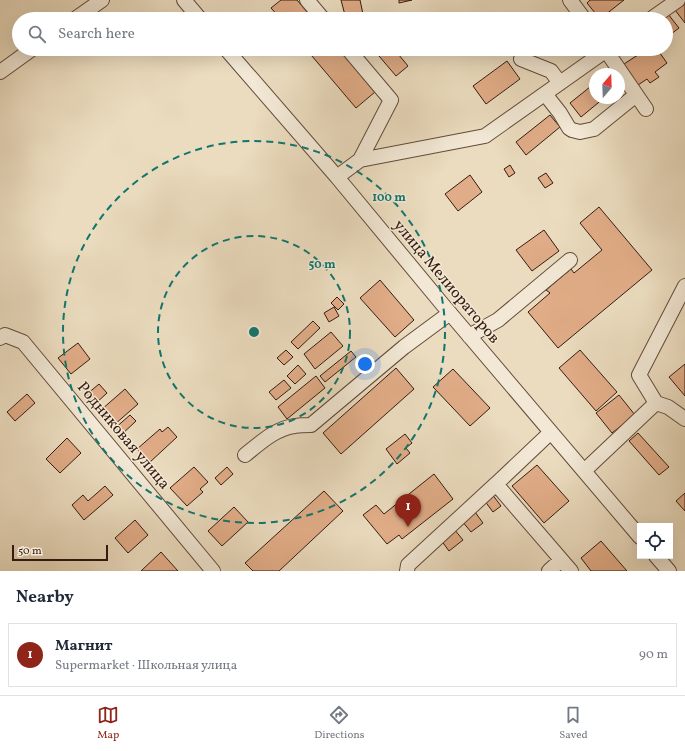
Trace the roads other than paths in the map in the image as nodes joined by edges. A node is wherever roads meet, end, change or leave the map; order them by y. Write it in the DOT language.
graph roads {
  1 [pos="102,0"];
  2 [pos="184,0"];
  3 [pos="307,0"];
  4 [pos="570,0"];
  5 [pos="678,0"];
  6 [pos="662,4"];
  7 [pos="85,12"];
  8 [pos="194,12"];
  9 [pos="317,12"];
  10 [pos="579,12"];
  11 [pos="22,56"];
  12 [pos="232,56"];
  13 [pos="354,56"];
  14 [pos="598,56"];
  15 [pos="610,56"];
  16 [pos="521,59"];
  17 [pos="0,72"];
  18 [pos="560,83"];
  19 [pos="545,94"];
  20 [pos="636,95"];
  21 [pos="646,109"];
  22 [pos="360,160"];
  23 [pos="337,177"];
  24 [pos="570,260"];
  25 [pos="685,286"];
  26 [pos="450,313"];
  27 [pos="2,334"];
  28 [pos="469,336"];
  29 [pos="656,403"];
  30 [pos="685,419"];
  31 [pos="551,432"];
  32 [pos="245,455"];
  33 [pos="584,471"];
  34 [pos="496,484"];
  35 [pos="637,533"];
  36 [pos="659,559"];
  37 [pos="561,560"];
  38 [pos="213,571"];
  39 [pos="407,571"];
  40 [pos="549,571"];
  41 [pos="571,571"];
  42 [pos="669,571"];
  1 -- 7 [label="street"];
  2 -- 8 [label="street"];
  3 -- 9 [label="street"];
  4 -- 10 [label="street"];
  5 -- 6 [label="street"];
  11 -- 17 [label="street"];
  12 -- 23 [label="street, улица Мелиораторов"];
  13 -- 22 [label="street"];
  14 -- 18 [label="street"];
  15 -- 20 [label="street"];
  16 -- 18 [label="street"];
  18 -- 19 [label="street"];
  19 -- 20 [label="street"];
  19 -- 22 [label="street"];
  20 -- 21 [label="street"];
  22 -- 23 [label="street"];
  23 -- 26 [label="street, улица Мелиораторов"];
  24 -- 28 [label="street"];
  25 -- 29 [label="street"];
  26 -- 28 [label="street, улица Мелиораторов"];
  26 -- 32 [label="street"];
  27 -- 38 [label="street, Родниковая улица"];
  28 -- 31 [label="street, улица Мелиораторов"];
  29 -- 30 [label="street"];
  29 -- 33 [label="street"];
  31 -- 33 [label="street, улица Мелиораторов"];
  31 -- 34 [label="street"];
  33 -- 35 [label="street, улица Мелиораторов"];
  34 -- 37 [label="street"];
  34 -- 39 [label="street"];
  36 -- 42 [label="street"];
  37 -- 40 [label="street"];
  37 -- 41 [label="street"];
}
